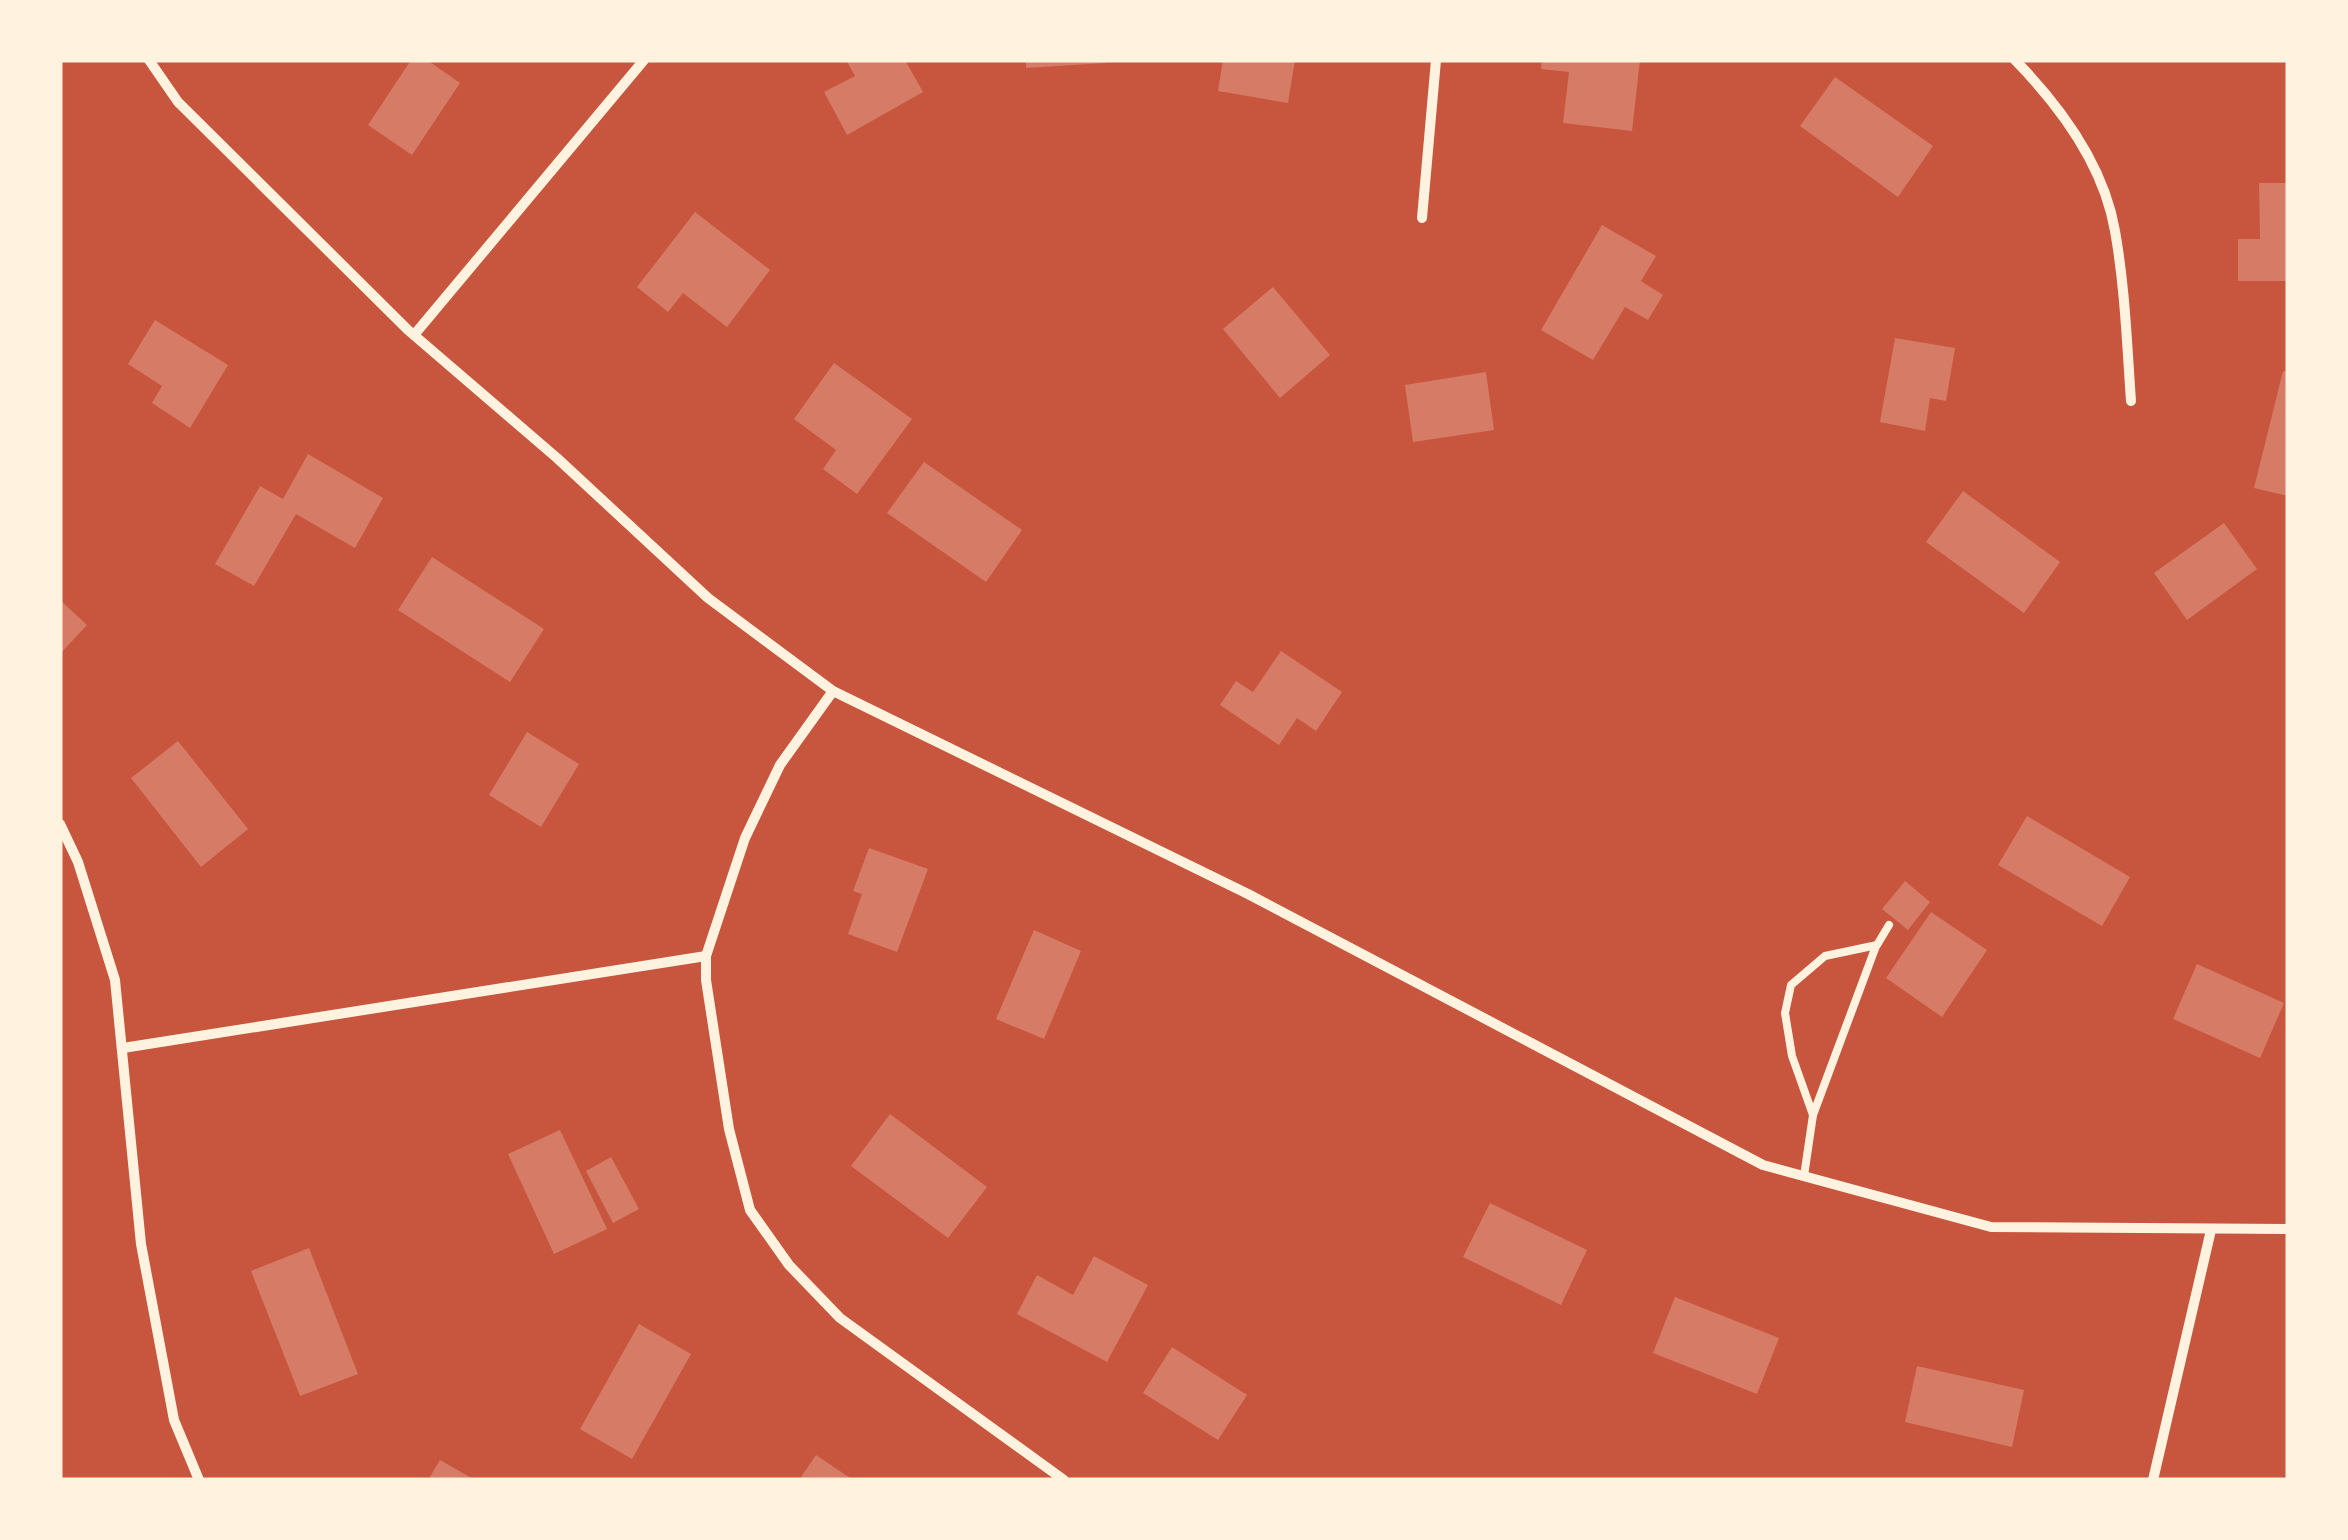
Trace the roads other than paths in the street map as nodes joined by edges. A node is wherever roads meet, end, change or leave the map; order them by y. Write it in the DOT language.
graph roads {
  1 [pos="149,60"];
  2 [pos="644,60"];
  3 [pos="1436,60"];
  4 [pos="2015,60"];
  5 [pos="1422,218"];
  6 [pos="414,335"];
  7 [pos="2131,402"];
  8 [pos="832,692"];
  9 [pos="60,824"];
  10 [pos="1889,925"];
  11 [pos="1877,945"];
  12 [pos="706,956"];
  13 [pos="123,1048"];
  14 [pos="1814,1115"];
  15 [pos="1804,1176"];
  16 [pos="2288,1229"];
  17 [pos="2211,1230"];
  18 [pos="199,1480"];
  19 [pos="1064,1480"];
  20 [pos="2153,1480"];
  1 -- 6 [label="street"];
  2 -- 6 [label="street"];
  3 -- 5 [label="street"];
  4 -- 7 [label="street"];
  6 -- 8 [label="street"];
  8 -- 12 [label="street"];
  8 -- 15 [label="street"];
  9 -- 13 [label="street"];
  10 -- 11 [label="lane"];
  11 -- 14 [label="lane"];
  11 -- 14 [label="lane"];
  12 -- 13 [label="street"];
  12 -- 19 [label="street"];
  13 -- 18 [label="street"];
  14 -- 15 [label="lane"];
  15 -- 17 [label="street"];
  16 -- 17 [label="street"];
  17 -- 20 [label="street"];
}
